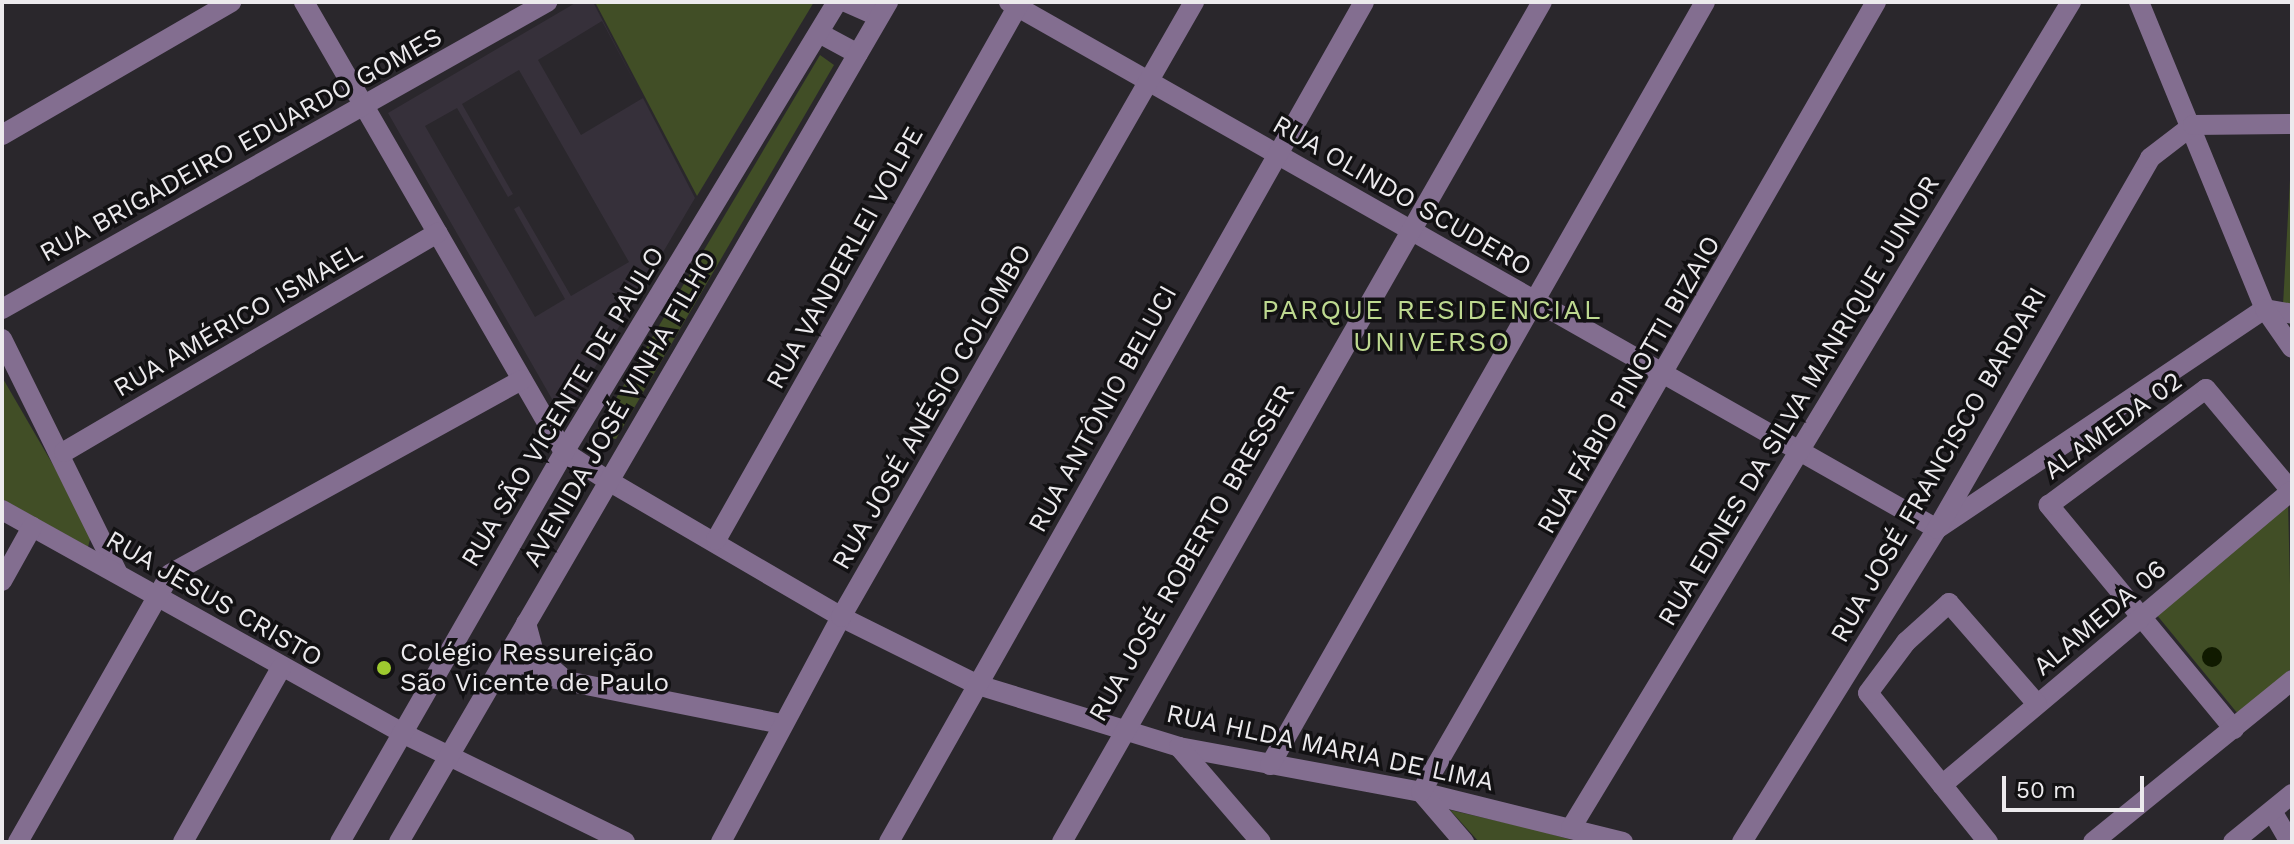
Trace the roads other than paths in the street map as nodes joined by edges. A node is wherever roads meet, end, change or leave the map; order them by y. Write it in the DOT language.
graph roads {
  1 [pos="231,2"];
  2 [pos="304,2"];
  3 [pos="547,2"];
  4 [pos="837,2"];
  5 [pos="846,2"];
  6 [pos="1194,2"];
  7 [pos="1364,2"];
  8 [pos="1542,2"];
  9 [pos="1705,2"];
  10 [pos="1876,2"];
  11 [pos="2071,2"];
  12 [pos="2139,2"];
  13 [pos="1016,3"];
  14 [pos="883,10"];
  15 [pos="819,33"];
  16 [pos="858,54"];
  17 [pos="1148,81"];
  18 [pos="364,106"];
  19 [pos="2292,124"];
  20 [pos="2193,125"];
  21 [pos="2,135"];
  22 [pos="1275,155"];
  23 [pos="1407,228"];
  24 [pos="438,233"];
  25 [pos="1532,300"];
  26 [pos="2,309"];
  27 [pos="2265,309"];
  28 [pos="2292,314"];
  29 [pos="2,339"];
  30 [pos="2292,348"];
  31 [pos="1665,378"];
  32 [pos="522,380"];
  33 [pos="1799,451"];
  34 [pos="64,452"];
  35 [pos="564,452"];
  36 [pos="607,480"];
  37 [pos="2291,491"];
  38 [pos="2,510"];
  39 [pos="32,527"];
  40 [pos="1937,529"];
  41 [pos="716,540"];
  42 [pos="118,574"];
  43 [pos="2,581"];
  44 [pos="153,598"];
  45 [pos="2142,616"];
  46 [pos="841,617"];
  47 [pos="526,623"];
  48 [pos="281,668"];
  49 [pos="501,668"];
  50 [pos="2292,680"];
  51 [pos="576,683"];
  52 [pos="978,685"];
  53 [pos="2037,704"];
  54 [pos="782,724"];
  55 [pos="1123,727"];
  56 [pos="2234,729"];
  57 [pos="402,733"];
  58 [pos="1179,747"];
  59 [pos="448,756"];
  60 [pos="1270,765"];
  61 [pos="1942,785"];
  62 [pos="1421,792"];
  63 [pos="2292,794"];
  64 [pos="2272,811"];
  65 [pos="1571,828"];
  66 [pos="18,842"];
  67 [pos="183,842"];
  68 [pos="340,842"];
  69 [pos="399,842"];
  70 [pos="625,842"];
  71 [pos="721,842"];
  72 [pos="889,842"];
  73 [pos="1062,842"];
  74 [pos="1261,842"];
  75 [pos="1464,842"];
  76 [pos="1623,842"];
  77 [pos="1742,842"];
  78 [pos="1988,842"];
  79 [pos="2093,842"];
  80 [pos="2233,842"];
  81 [pos="2290,842"];
  1 -- 21 [label="street"];
  2 -- 18 [label="street"];
  3 -- 18 [label="street, RUA BRIGADEIRO EDUARDO GOMES"];
  4 -- 15 [label="street, RUA SÃO VICENTE DE PAULO"];
  5 -- 14 [label="street"];
  6 -- 17 [label="street, RUA JOSÉ ANÉSIO COLOMBO"];
  7 -- 22 [label="street, RUA ANTÔNIO BELUCI"];
  8 -- 23 [label="street, RUA JOSÉ ROBERTO BRESSER"];
  9 -- 25 [label="street"];
  10 -- 31 [label="street, RUA FÁBIO PINOTTI BIZAIO"];
  11 -- 33 [label="street, RUA EDNES DA SILVA MANRIQUE JUNIOR"];
  12 -- 20 [label="street"];
  13 -- 17 [label="street, RUA OLINDO SCUDERO"];
  13 -- 41 [label="street, RUA VANDERLEI VOLPE"];
  14 -- 16 [label="street, AVENIDA JOSÉ VINHA FILHO"];
  15 -- 16 [label="street"];
  15 -- 35 [label="street, RUA SÃO VICENTE DE PAULO"];
  16 -- 36 [label="street, AVENIDA JOSÉ VINHA FILHO"];
  17 -- 22 [label="street, RUA OLINDO SCUDERO"];
  17 -- 46 [label="street, RUA JOSÉ ANÉSIO COLOMBO"];
  18 -- 24 [label="street"];
  18 -- 26 [label="street, RUA BRIGADEIRO EDUARDO GOMES"];
  19 -- 20 [label="street"];
  20 -- 27 [label="street"];
  20 -- 40 [label="street, RUA JOSÉ FRANCISCO BARDARI"];
  22 -- 23 [label="street, RUA OLINDO SCUDERO"];
  22 -- 52 [label="street, RUA ANTÔNIO BELUCI"];
  23 -- 25 [label="street, RUA OLINDO SCUDERO"];
  23 -- 55 [label="street, RUA JOSÉ ROBERTO BRESSER"];
  24 -- 32 [label="street"];
  24 -- 34 [label="street, RUA AMÉRICO ISMAEL"];
  25 -- 31 [label="street, RUA OLINDO SCUDERO"];
  25 -- 60 [label="street"];
  27 -- 28 [label="street"];
  27 -- 30 [label="street"];
  27 -- 40 [label="street"];
  29 -- 34 [label="street"];
  31 -- 33 [label="street, RUA OLINDO SCUDERO"];
  31 -- 62 [label="street, RUA FÁBIO PINOTTI BIZAIO"];
  32 -- 35 [label="street"];
  32 -- 44 [label="street"];
  33 -- 40 [label="street, RUA OLINDO SCUDERO"];
  33 -- 65 [label="street, RUA EDNES DA SILVA MANRIQUE JUNIOR"];
  34 -- 42 [label="street"];
  35 -- 36 [label="street, RUA HLDA MARIA DE LIMA"];
  35 -- 57 [label="street, RUA SÃO VICENTE DE PAULO"];
  36 -- 41 [label="street, RUA HLDA MARIA DE LIMA"];
  36 -- 47 [label="street, AVENIDA JOSÉ VINHA FILHO"];
  37 -- 45 [label="street, ALAMEDA 06"];
  37 -- 45 [label="street, ALAMEDA 02"];
  38 -- 39 [label="street, RUA JESUS CRISTO"];
  39 -- 42 [label="street, RUA JESUS CRISTO"];
  39 -- 43 [label="street"];
  40 -- 77 [label="street, RUA JOSÉ FRANCISCO BARDARI"];
  41 -- 46 [label="street, RUA HLDA MARIA DE LIMA"];
  42 -- 44 [label="street, RUA JESUS CRISTO"];
  44 -- 48 [label="street, RUA JESUS CRISTO"];
  44 -- 66 [label="street"];
  45 -- 53 [label="street, ALAMEDA 06"];
  45 -- 56 [label="street"];
  46 -- 52 [label="street, RUA HLDA MARIA DE LIMA"];
  46 -- 54 [label="street, RUA JOSÉ ANÉSIO COLOMBO"];
  47 -- 49 [label="street, AVENIDA JOSÉ VINHA FILHO"];
  47 -- 51 [label="street"];
  48 -- 57 [label="street, RUA JESUS CRISTO"];
  48 -- 67 [label="street"];
  49 -- 51 [label="street"];
  49 -- 59 [label="street, AVENIDA JOSÉ VINHA FILHO"];
  50 -- 56 [label="street"];
  51 -- 54 [label="street"];
  52 -- 55 [label="street, RUA HLDA MARIA DE LIMA"];
  52 -- 72 [label="street, RUA ANTÔNIO BELUCI"];
  53 -- 61 [label="street, ALAMEDA 06"];
  53 -- 61 [label="street"];
  54 -- 71 [label="street, RUA JOSÉ ANÉSIO COLOMBO"];
  55 -- 58 [label="street, RUA HLDA MARIA DE LIMA"];
  55 -- 73 [label="street, RUA JOSÉ ROBERTO BRESSER"];
  56 -- 79 [label="street"];
  57 -- 59 [label="street, RUA JESUS CRISTO"];
  57 -- 68 [label="street, RUA SÃO VICENTE DE PAULO"];
  58 -- 60 [label="street, RUA HLDA MARIA DE LIMA"];
  58 -- 74 [label="street"];
  59 -- 69 [label="street, AVENIDA JOSÉ VINHA FILHO"];
  59 -- 70 [label="street, RUA JESUS CRISTO"];
  60 -- 62 [label="street, RUA HLDA MARIA DE LIMA"];
  61 -- 78 [label="street"];
  62 -- 65 [label="street, RUA HLDA MARIA DE LIMA"];
  62 -- 75 [label="street"];
  63 -- 64 [label="street"];
  64 -- 80 [label="street"];
  64 -- 81 [label="street"];
  65 -- 76 [label="street, RUA HLDA MARIA DE LIMA"];
}
